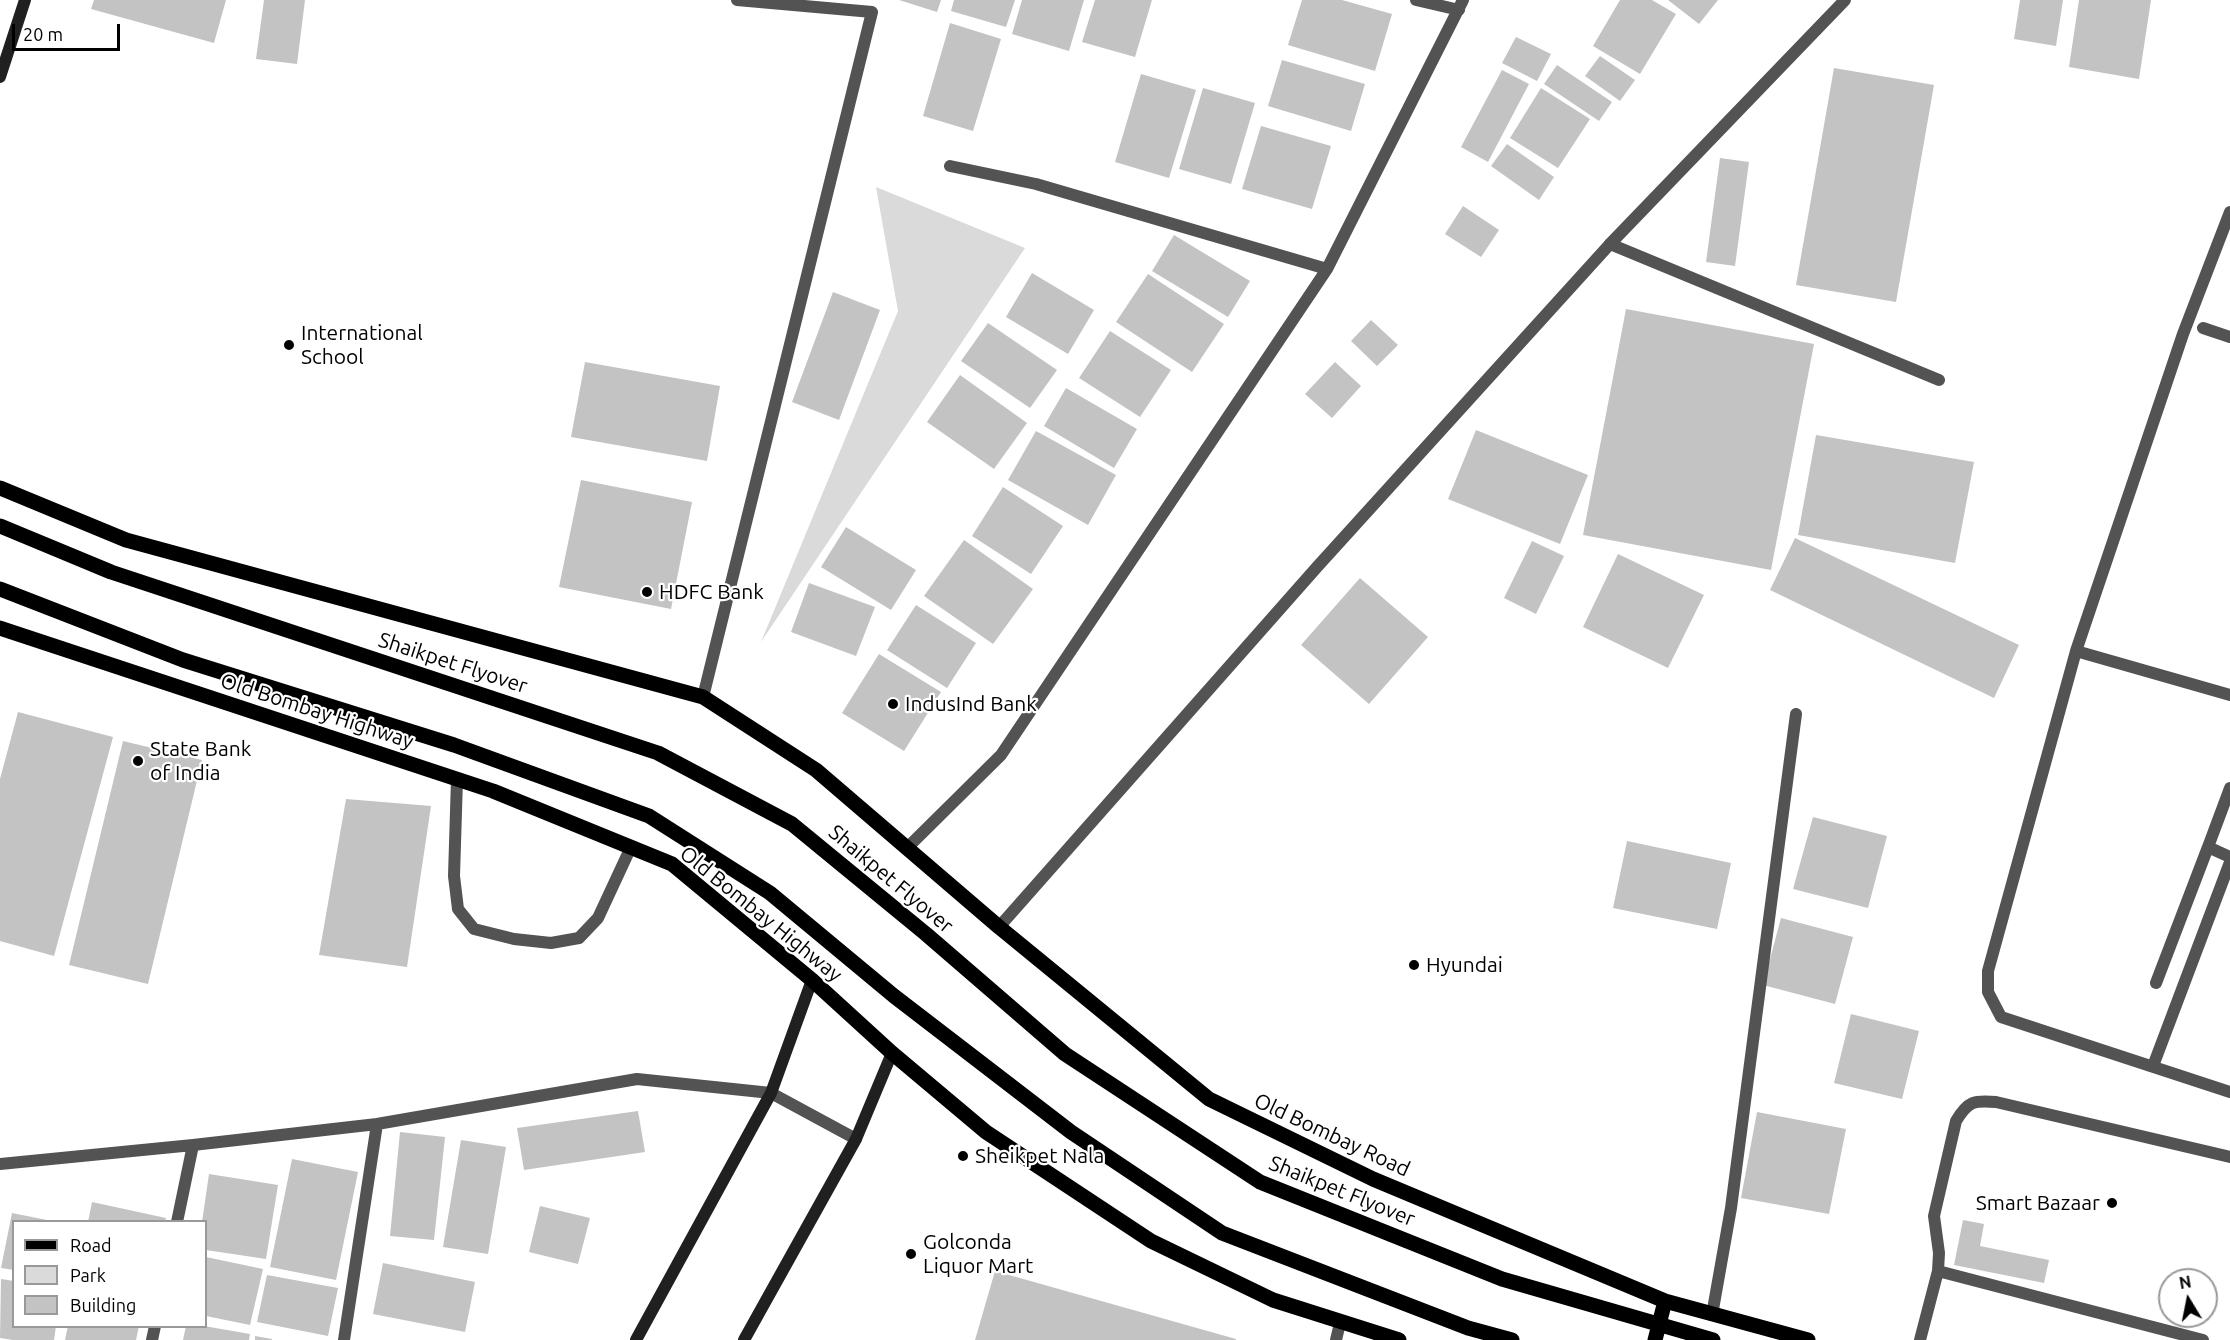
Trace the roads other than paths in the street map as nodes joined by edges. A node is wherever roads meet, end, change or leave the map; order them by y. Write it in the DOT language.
graph roads {
  1 [pos="25,0"];
  2 [pos="737,0"];
  3 [pos="1416,0"];
  4 [pos="1845,0"];
  5 [pos="1461,5"];
  6 [pos="0,77"];
  7 [pos="950,165"];
  8 [pos="2230,212"];
  9 [pos="1610,244"];
  10 [pos="1327,269"];
  11 [pos="2203,328"];
  12 [pos="2230,337"];
  13 [pos="1939,380"];
  14 [pos="0,489"];
  15 [pos="0,526"];
  16 [pos="0,589"];
  17 [pos="0,628"];
  18 [pos="2076,651"];
  19 [pos="2230,695"];
  20 [pos="703,697"];
  21 [pos="1796,714"];
  22 [pos="457,779"];
  23 [pos="2230,788"];
  24 [pos="632,847"];
  25 [pos="2208,847"];
  26 [pos="906,849"];
  27 [pos="2230,857"];
  28 [pos="2230,862"];
  29 [pos="999,927"];
  30 [pos="812,980"];
  31 [pos="2156,983"];
  32 [pos="892,1053"];
  33 [pos="2152,1066"];
  34 [pos="2230,1092"];
  35 [pos="771,1093"];
  36 [pos="377,1124"];
  37 [pos="856,1139"];
  38 [pos="193,1145"];
  39 [pos="2230,1157"];
  40 [pos="0,1164"];
  41 [pos="177,1220"];
  42 [pos="1938,1271"];
  43 [pos="1665,1301"];
  44 [pos="1712,1315"];
  45 [pos="1340,1323"];
  46 [pos="1370,1336"];
  47 [pos="344,1340"];
  48 [pos="636,1340"];
  49 [pos="744,1340"];
  50 [pos="1336,1340"];
  51 [pos="1398,1340"];
  52 [pos="1512,1340"];
  53 [pos="1654,1340"];
  54 [pos="1713,1340"];
  55 [pos="1808,1340"];
  56 [pos="1920,1340"];
  57 [pos="2202,1340"];
  1 -- 6 [label="street"];
  2 -- 20 [label="street"];
  3 -- 5 [label="street"];
  4 -- 9 [label="street"];
  5 -- 10 [label="street"];
  7 -- 10 [label="street"];
  8 -- 18 [label="street"];
  9 -- 13 [label="street"];
  9 -- 29 [label="street"];
  10 -- 26 [label="street"];
  11 -- 12 [label="street"];
  14 -- 20 [label="main road"];
  15 -- 54 [label="main road, Shaikpet Flyover"];
  16 -- 52 [label="main road"];
  17 -- 22 [label="main road, Old Bombay Highway"];
  18 -- 19 [label="street"];
  18 -- 33 [label="street"];
  20 -- 26 [label="main road"];
  21 -- 44 [label="street"];
  22 -- 24 [label="main road, Old Bombay Highway"];
  22 -- 24 [label="street"];
  23 -- 25 [label="street"];
  24 -- 30 [label="main road, Old Bombay Highway"];
  25 -- 27 [label="street"];
  25 -- 31 [label="street"];
  26 -- 29 [label="main road, Old Bombay Road"];
  28 -- 33 [label="street"];
  29 -- 43 [label="main road, Old Bombay Road"];
  30 -- 32 [label="main road, Old Bombay Highway"];
  30 -- 35 [label="street"];
  32 -- 37 [label="street"];
  32 -- 45 [label="main road, Old Bombay Highway"];
  33 -- 34 [label="street"];
  35 -- 36 [label="street"];
  35 -- 37 [label="street"];
  35 -- 48 [label="street"];
  36 -- 38 [label="street"];
  36 -- 47 [label="street"];
  37 -- 49 [label="street"];
  38 -- 40 [label="street"];
  38 -- 41 [label="street"];
  39 -- 42 [label="street"];
  42 -- 56 [label="street"];
  42 -- 57 [label="street"];
  43 -- 44 [label="main road, Old Bombay Road"];
  43 -- 53 [label="main road"];
  44 -- 55 [label="main road, Old Bombay Road"];
  45 -- 46 [label="main road, Old Bombay Highway"];
  45 -- 50 [label="street"];
  46 -- 51 [label="main road, Old Bombay Highway"];
}
